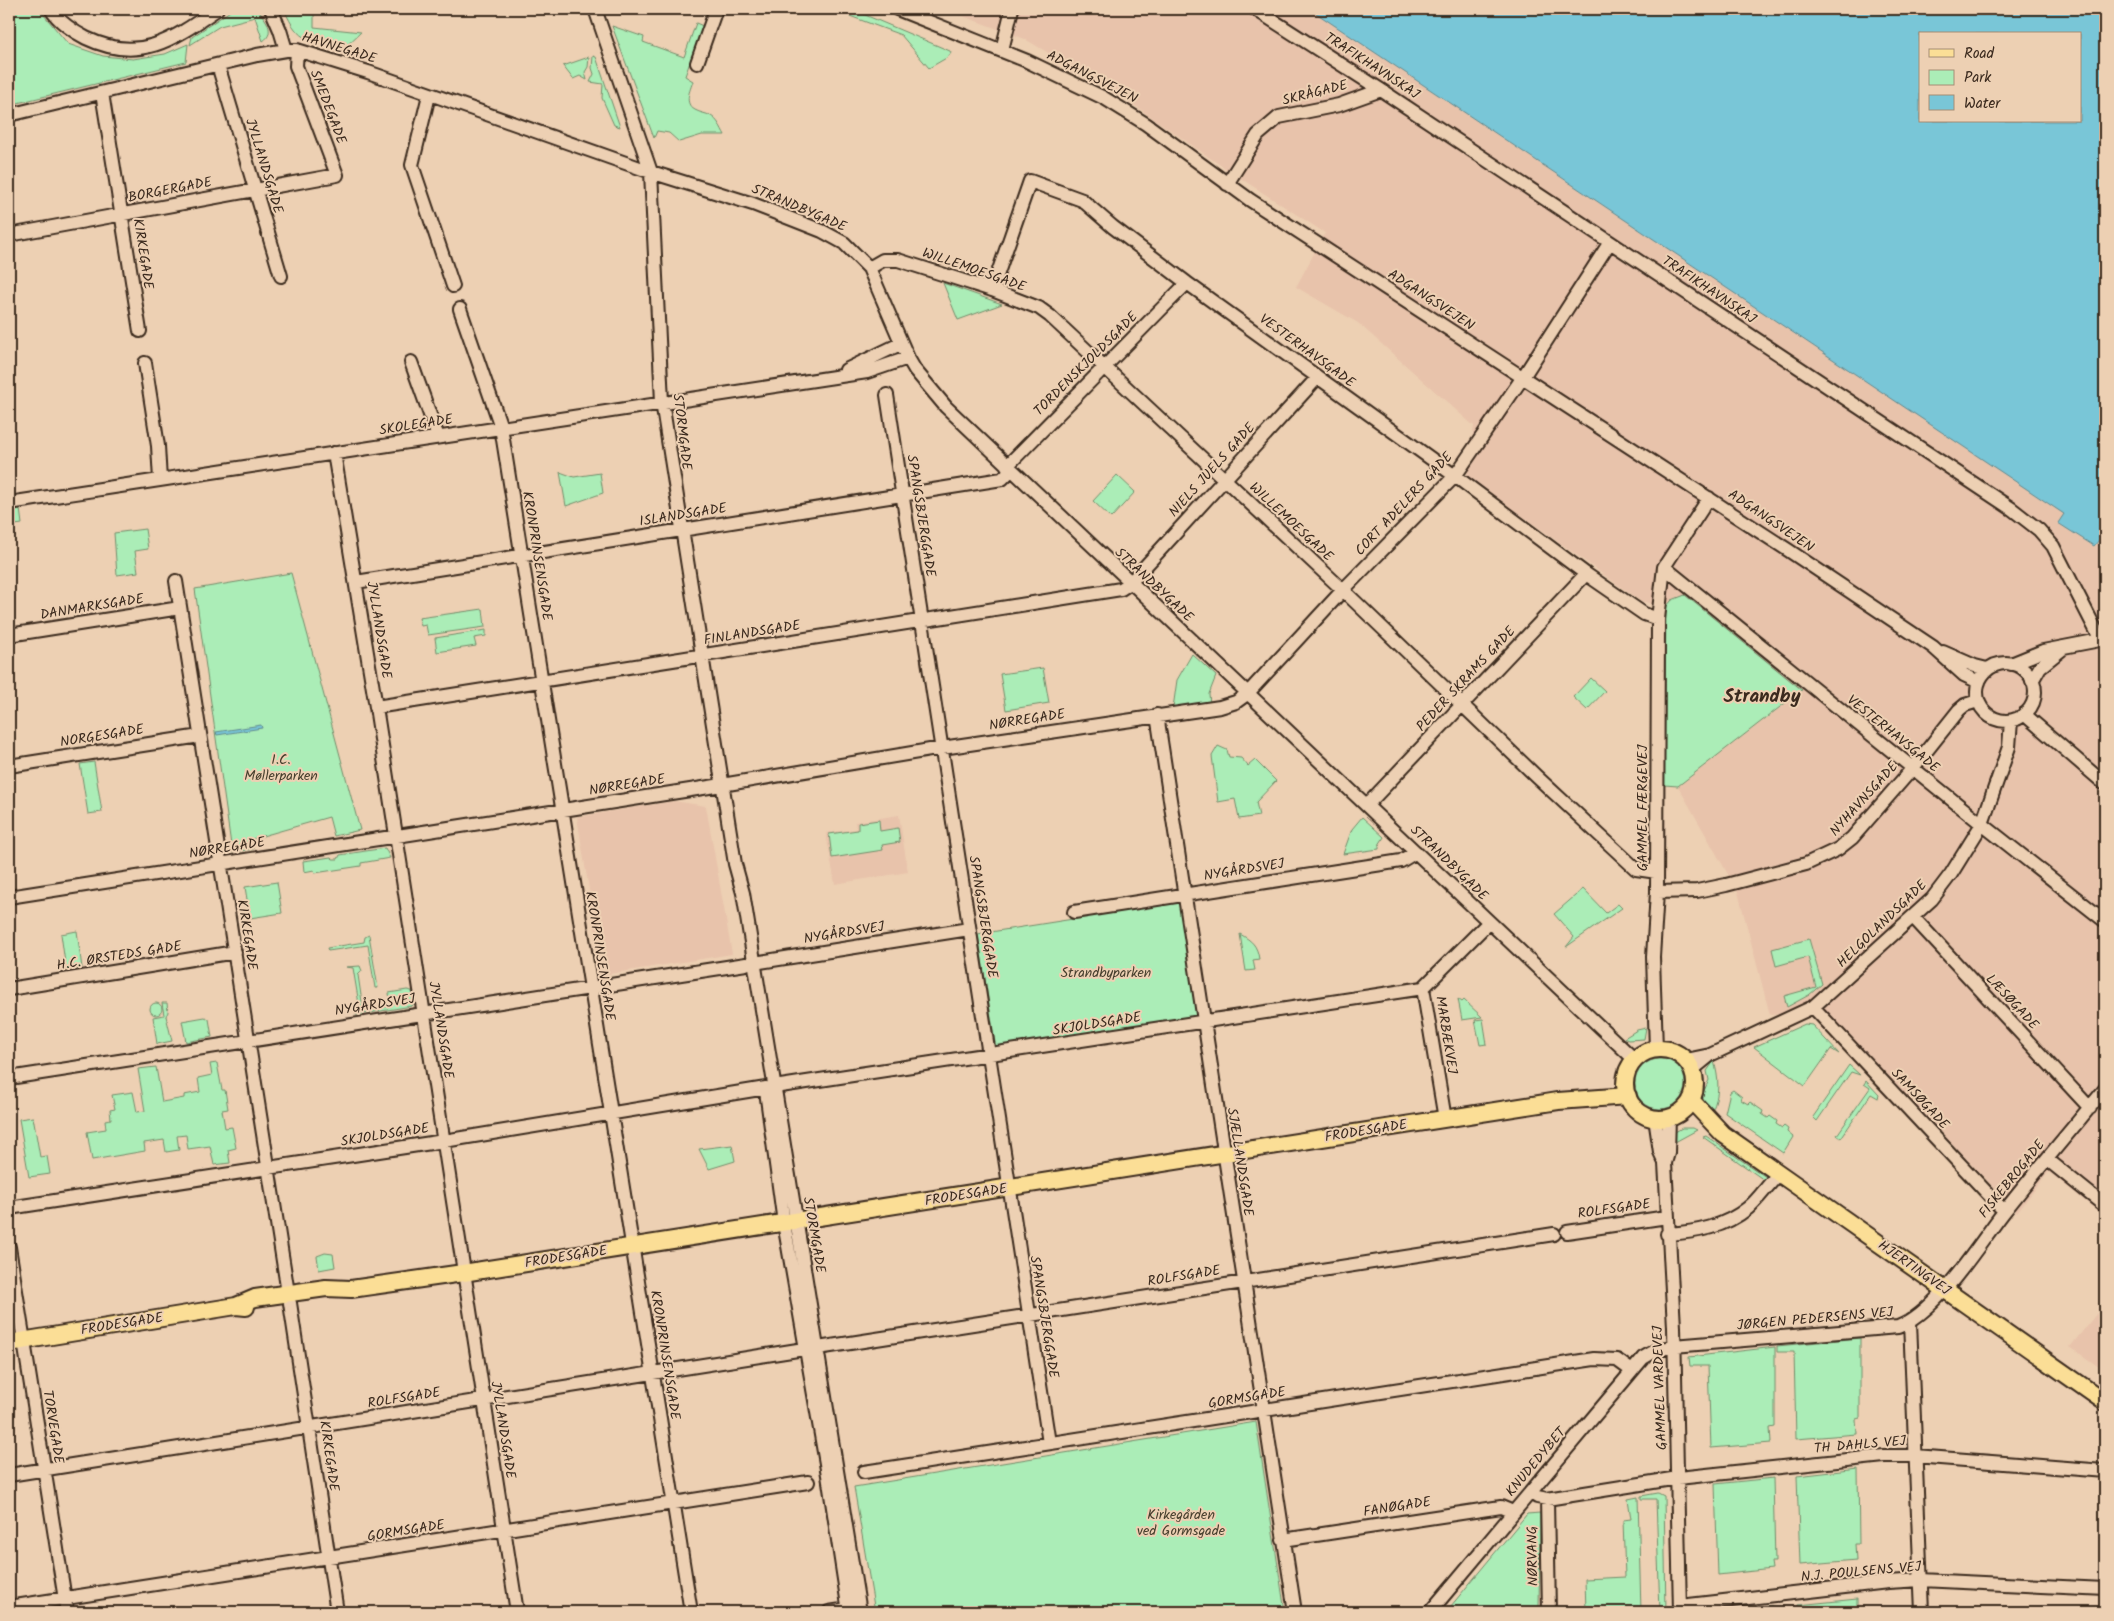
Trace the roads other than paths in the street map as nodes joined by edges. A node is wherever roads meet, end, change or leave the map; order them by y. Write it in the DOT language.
graph roads {
  1 [pos="51,9"];
  2 [pos="217,9"];
  3 [pos="270,9"];
  4 [pos="594,9"];
  5 [pos="716,9"];
  6 [pos="898,9"];
  7 [pos="1012,9"];
  8 [pos="1255,9"];
  9 [pos="292,50"];
  10 [pos="1002,50"];
  11 [pos="696,63"];
  12 [pos="218,65"];
  13 [pos="1381,90"];
  14 [pos="102,93"];
  15 [pos="429,95"];
  16 [pos="9,115"];
  17 [pos="651,172"];
  18 [pos="337,174"];
  19 [pos="1227,184"];
  20 [pos="255,189"];
  21 [pos="122,215"];
  22 [pos="9,236"];
  23 [pos="1610,242"];
  24 [pos="869,268"];
  25 [pos="280,276"];
  26 [pos="1186,283"];
  27 [pos="453,286"];
  28 [pos="992,290"];
  29 [pos="460,309"];
  30 [pos="140,331"];
  31 [pos="900,344"];
  32 [pos="908,358"];
  33 [pos="411,362"];
  34 [pos="145,363"];
  35 [pos="1105,368"];
  36 [pos="828,377"];
  37 [pos="1523,377"];
  38 [pos="1318,378"];
  39 [pos="887,395"];
  40 [pos="662,402"];
  41 [pos="500,427"];
  42 [pos="438,437"];
  43 [pos="334,453"];
  44 [pos="1009,468"];
  45 [pos="1455,476"];
  46 [pos="160,480"];
  47 [pos="1223,480"];
  48 [pos="902,494"];
  49 [pos="1709,498"];
  50 [pos="9,503"];
  51 [pos="680,530"];
  52 [pos="522,554"];
  53 [pos="1664,567"];
  54 [pos="1586,574"];
  55 [pos="176,581"];
  56 [pos="356,582"];
  57 [pos="1130,582"];
  58 [pos="1343,590"];
  59 [pos="180,608"];
  60 [pos="1658,619"];
  61 [pos="922,621"];
  62 [pos="9,635"];
  63 [pos="2103,639"];
  64 [pos="1933,647"];
  65 [pos="2064,648"];
  66 [pos="701,656"];
  67 [pos="2011,664"];
  68 [pos="1988,669"];
  69 [pos="541,681"];
  70 [pos="2032,681"];
  71 [pos="1978,682"];
  72 [pos="1248,694"];
  73 [pos="1978,701"];
  74 [pos="1463,705"];
  75 [pos="376,707"];
  76 [pos="1157,715"];
  77 [pos="2027,716"];
  78 [pos="2011,720"];
  79 [pos="200,736"];
  80 [pos="942,748"];
  81 [pos="9,766"];
  82 [pos="1912,769"];
  83 [pos="2105,784"];
  84 [pos="722,785"];
  85 [pos="1367,805"];
  86 [pos="562,810"];
  87 [pos="1982,824"];
  88 [pos="396,836"];
  89 [pos="1416,852"];
  90 [pos="221,864"];
  91 [pos="1657,872"];
  92 [pos="1657,892"];
  93 [pos="1185,894"];
  94 [pos="9,897"];
  95 [pos="1074,912"];
  96 [pos="1913,917"];
  97 [pos="2105,921"];
  98 [pos="1490,922"];
  99 [pos="969,929"];
  100 [pos="235,952"];
  101 [pos="750,964"];
  102 [pos="1424,988"];
  103 [pos="9,989"];
  104 [pos="590,989"];
  105 [pos="1812,1007"];
  106 [pos="422,1013"];
  107 [pos="1204,1022"];
  108 [pos="248,1041"];
  109 [pos="1656,1050"];
  110 [pos="989,1056"];
  111 [pos="1635,1060"];
  112 [pos="1689,1065"];
  113 [pos="9,1078"];
  114 [pos="770,1088"];
  115 [pos="2105,1089"];
  116 [pos="1627,1091"];
  117 [pos="2090,1108"];
  118 [pos="1674,1112"];
  119 [pos="612,1115"];
  120 [pos="1445,1119"];
  121 [pos="444,1141"];
  122 [pos="1224,1154"];
  123 [pos="2048,1160"];
  124 [pos="268,1169"];
  125 [pos="1780,1173"];
  126 [pos="1009,1188"];
  127 [pos="2105,1206"];
  128 [pos="9,1208"];
  129 [pos="2004,1211"];
  130 [pos="1666,1217"];
  131 [pos="790,1222"];
  132 [pos="1668,1234"];
  133 [pos="632,1246"];
  134 [pos="9,1247"];
  135 [pos="464,1273"];
  136 [pos="1244,1282"];
  137 [pos="1944,1289"];
  138 [pos="289,1298"];
  139 [pos="1029,1315"];
  140 [pos="1910,1322"];
  141 [pos="16,1342"];
  142 [pos="1674,1346"];
  143 [pos="818,1348"];
  144 [pos="804,1349"];
  145 [pos="1632,1370"];
  146 [pos="653,1374"];
  147 [pos="483,1400"];
  148 [pos="2105,1402"];
  149 [pos="1263,1411"];
  150 [pos="310,1428"];
  151 [pos="1049,1443"];
  152 [pos="1916,1456"];
  153 [pos="44,1469"];
  154 [pos="864,1472"];
  155 [pos="2105,1472"];
  156 [pos="9,1475"];
  157 [pos="1678,1478"];
  158 [pos="808,1482"];
  159 [pos="1531,1492"];
  160 [pos="1547,1499"];
  161 [pos="672,1504"];
  162 [pos="1513,1512"];
  163 [pos="504,1530"];
  164 [pos="1283,1540"];
  165 [pos="328,1558"];
  166 [pos="1921,1580"];
  167 [pos="2105,1588"];
  168 [pos="64,1599"];
  169 [pos="9,1607"];
  170 [pos="1680,1609"];
  171 [pos="852,1611"];
  172 [pos="67,1612"];
  173 [pos="337,1612"];
  174 [pos="517,1612"];
  175 [pos="691,1612"];
  176 [pos="829,1612"];
  177 [pos="1295,1612"];
  178 [pos="1430,1612"];
  179 [pos="1549,1612"];
  180 [pos="1922,1612"];
  1 -- 2 [label="street"];
  3 -- 9 [label="street, SMEDEGADE"];
  4 -- 17 [label="street, STORMGADE"];
  5 -- 11 [label="street"];
  6 -- 10 [label="street, ADGANGSVEJEN"];
  7 -- 10 [label="street"];
  8 -- 13 [label="street, TRAFIKHAVNSKAJ"];
  9 -- 12 [label="street, HAVNEGADE"];
  9 -- 15 [label="street, HAVNEGADE"];
  9 -- 18 [label="street, SMEDEGADE"];
  10 -- 19 [label="street, ADGANGSVEJEN"];
  12 -- 14 [label="street, HAVNEGADE"];
  12 -- 20 [label="street, JYLLANDSGADE"];
  13 -- 19 [label="street, SKRÅGADE"];
  13 -- 23 [label="street, TRAFIKHAVNSKAJ"];
  14 -- 16 [label="street, HAVNEGADE"];
  14 -- 21 [label="street, KIRKEGADE"];
  15 -- 17 [label="street, HAVNEGADE"];
  15 -- 27 [label="street"];
  17 -- 24 [label="street, STRANDBYGADE"];
  17 -- 40 [label="street, STORMGADE"];
  18 -- 20 [label="street, BORGERGADE"];
  19 -- 37 [label="street, ADGANGSVEJEN"];
  20 -- 21 [label="street, BORGERGADE"];
  20 -- 25 [label="street, JYLLANDSGADE"];
  21 -- 22 [label="street, BORGERGADE"];
  21 -- 30 [label="street, KIRKEGADE"];
  23 -- 37 [label="street, CORT ADELERS GADE"];
  23 -- 63 [label="street, TRAFIKHAVNSKAJ"];
  24 -- 28 [label="street, WILLEMOESGADE"];
  24 -- 31 [label="street, STRANDBYGADE"];
  26 -- 28 [label="street, VESTERHAVSGADE"];
  26 -- 35 [label="street, TORDENSKJOLDSGADE"];
  26 -- 38 [label="street, VESTERHAVSGADE"];
  28 -- 35 [label="street, WILLEMOESGADE"];
  29 -- 41 [label="street, KRONPRINSENSGADE"];
  31 -- 32 [label="street, STRANDBYGADE"];
  31 -- 36 [label="street, SKOLEGADE"];
  32 -- 36 [label="street, SKOLEGADE"];
  32 -- 44 [label="street, STRANDBYGADE"];
  33 -- 42 [label="street"];
  34 -- 46 [label="street"];
  35 -- 44 [label="street, TORDENSKJOLDSGADE"];
  35 -- 47 [label="street, WILLEMOESGADE"];
  36 -- 40 [label="street, SKOLEGADE"];
  37 -- 45 [label="street, CORT ADELERS GADE"];
  37 -- 49 [label="street, ADGANGSVEJEN"];
  38 -- 45 [label="street, VESTERHAVSGADE"];
  38 -- 47 [label="street, NIELS JUELS GADE"];
  39 -- 48 [label="street, SPANGSBJERGGADE"];
  40 -- 41 [label="street, SKOLEGADE"];
  40 -- 51 [label="street, STORMGADE"];
  41 -- 42 [label="street, SKOLEGADE"];
  41 -- 52 [label="street, KRONPRINSENSGADE"];
  42 -- 43 [label="street, SKOLEGADE"];
  43 -- 46 [label="street, SKOLEGADE"];
  43 -- 56 [label="street, JYLLANDSGADE"];
  44 -- 48 [label="street, ISLANDSGADE"];
  44 -- 57 [label="street, STRANDBYGADE"];
  45 -- 54 [label="street, VESTERHAVSGADE"];
  45 -- 58 [label="street, CORT ADELERS GADE"];
  46 -- 50 [label="street, SKOLEGADE"];
  47 -- 57 [label="street, NIELS JUELS GADE"];
  47 -- 58 [label="street, WILLEMOESGADE"];
  48 -- 51 [label="street, ISLANDSGADE"];
  48 -- 61 [label="street, SPANGSBJERGGADE"];
  49 -- 53 [label="street"];
  49 -- 64 [label="street, ADGANGSVEJEN"];
  51 -- 52 [label="street, ISLANDSGADE"];
  51 -- 66 [label="street, STORMGADE"];
  52 -- 56 [label="street, ISLANDSGADE"];
  52 -- 69 [label="street, KRONPRINSENSGADE"];
  53 -- 60 [label="street, GAMMEL FÆRGEVEJ"];
  53 -- 82 [label="street, VESTERHAVSGADE"];
  54 -- 60 [label="street, VESTERHAVSGADE"];
  54 -- 74 [label="street, PEDER SKRAMS GADE"];
  55 -- 59 [label="street, KIRKEGADE"];
  56 -- 75 [label="street, JYLLANDSGADE"];
  57 -- 61 [label="street, FINLANDSGADE"];
  57 -- 72 [label="street, STRANDBYGADE"];
  58 -- 72 [label="street, CORT ADELERS GADE"];
  58 -- 74 [label="street, WILLEMOESGADE"];
  59 -- 62 [label="street, DANMARKSGADE"];
  59 -- 79 [label="street, KIRKEGADE"];
  60 -- 91 [label="street, GAMMEL FÆRGEVEJ"];
  61 -- 66 [label="street, FINLANDSGADE"];
  61 -- 80 [label="street, SPANGSBJERGGADE"];
  63 -- 65 [label="street"];
  64 -- 68 [label="street, ADGANGSVEJEN"];
  64 -- 71 [label="street, ADGANGSVEJEN"];
  65 -- 67 [label="street"];
  65 -- 70 [label="street"];
  66 -- 69 [label="street, FINLANDSGADE"];
  66 -- 84 [label="street, STORMGADE"];
  67 -- 68 [label="street"];
  67 -- 70 [label="street"];
  68 -- 71 [label="street"];
  69 -- 75 [label="street, FINLANDSGADE"];
  69 -- 86 [label="street, KRONPRINSENSGADE"];
  70 -- 77 [label="street"];
  71 -- 73 [label="street"];
  72 -- 76 [label="street, NØRREGADE"];
  72 -- 85 [label="street, STRANDBYGADE"];
  73 -- 78 [label="street"];
  73 -- 82 [label="street, NYHAVNSGADE"];
  74 -- 85 [label="street, PEDER SKRAMS GADE"];
  74 -- 91 [label="street, WILLEMOESGADE"];
  75 -- 88 [label="street, JYLLANDSGADE"];
  76 -- 80 [label="street, NØRREGADE"];
  76 -- 93 [label="street, SJÆLLANDSGADE"];
  77 -- 78 [label="street"];
  77 -- 83 [label="street"];
  78 -- 87 [label="street, HELGOLANDSGADE"];
  79 -- 81 [label="street, NORGESGADE"];
  79 -- 90 [label="street, KIRKEGADE"];
  80 -- 84 [label="street, NØRREGADE"];
  80 -- 99 [label="street, SPANGSBJERGGADE"];
  82 -- 87 [label="street, VESTERHAVSGADE"];
  82 -- 92 [label="street, NYHAVNSGADE"];
  84 -- 86 [label="street, NØRREGADE"];
  84 -- 101 [label="street, STORMGADE"];
  85 -- 89 [label="street, STRANDBYGADE"];
  86 -- 88 [label="street, NØRREGADE"];
  86 -- 104 [label="street, KRONPRINSENSGADE"];
  87 -- 96 [label="street, HELGOLANDSGADE"];
  87 -- 97 [label="street, VESTERHAVSGADE"];
  88 -- 90 [label="street, NØRREGADE"];
  88 -- 106 [label="street, JYLLANDSGADE"];
  89 -- 93 [label="street, NYGÅRDSVEJ"];
  89 -- 98 [label="street, STRANDBYGADE"];
  90 -- 94 [label="street, NØRREGADE"];
  90 -- 100 [label="street, KIRKEGADE"];
  91 -- 92 [label="street, GAMMEL FÆRGEVEJ"];
  92 -- 109 [label="street, GAMMEL FÆRGEVEJ"];
  93 -- 95 [label="street, NYGÅRDSVEJ"];
  93 -- 107 [label="street, SJÆLLANDSGADE"];
  96 -- 105 [label="street, HELGOLANDSGADE"];
  96 -- 117 [label="street, LÆSØGADE"];
  98 -- 102 [label="street, MARBÆKVEJ"];
  98 -- 111 [label="street, STRANDBYGADE"];
  99 -- 101 [label="street, NYGÅRDSVEJ"];
  99 -- 110 [label="street, SPANGSBJERGGADE"];
  100 -- 103 [label="street, H.C. ØRSTEDS GADE"];
  100 -- 108 [label="street, KIRKEGADE"];
  101 -- 104 [label="street, NYGÅRDSVEJ"];
  101 -- 114 [label="street, STORMGADE"];
  102 -- 107 [label="street, SKJOLDSGADE"];
  102 -- 120 [label="street, MARBÆKVEJ"];
  104 -- 106 [label="street, NYGÅRDSVEJ"];
  104 -- 119 [label="street, KRONPRINSENSGADE"];
  105 -- 112 [label="street, HELGOLANDSGADE"];
  105 -- 129 [label="street, SAMSØGADE"];
  106 -- 108 [label="street, NYGÅRDSVEJ"];
  106 -- 121 [label="street, JYLLANDSGADE"];
  107 -- 110 [label="street, SKJOLDSGADE"];
  107 -- 122 [label="street, SJÆLLANDSGADE"];
  108 -- 113 [label="street, NYGÅRDSVEJ"];
  108 -- 124 [label="street, KIRKEGADE"];
  109 -- 111 [label="main road"];
  109 -- 112 [label="main road"];
  110 -- 114 [label="street, SKJOLDSGADE"];
  110 -- 126 [label="street, SPANGSBJERGGADE"];
  111 -- 116 [label="main road"];
  112 -- 118 [label="main road"];
  114 -- 119 [label="street, SKJOLDSGADE"];
  114 -- 131 [label="street, STORMGADE"];
  115 -- 117 [label="street, FISKEBROGADE"];
  116 -- 118 [label="main road"];
  116 -- 120 [label="main road, FRODESGADE"];
  117 -- 123 [label="street, FISKEBROGADE"];
  118 -- 125 [label="main road, HJERTINGVEJ"];
  118 -- 130 [label="street, GAMMEL VARDEVEJ"];
  119 -- 121 [label="street, SKJOLDSGADE"];
  119 -- 133 [label="street, KRONPRINSENSGADE"];
  120 -- 122 [label="main road, FRODESGADE"];
  121 -- 124 [label="street, SKJOLDSGADE"];
  121 -- 135 [label="street, JYLLANDSGADE"];
  122 -- 126 [label="main road, FRODESGADE"];
  122 -- 136 [label="street, SJÆLLANDSGADE"];
  123 -- 127 [label="street"];
  123 -- 129 [label="street, FISKEBROGADE"];
  124 -- 128 [label="street, SKJOLDSGADE"];
  124 -- 138 [label="street, KIRKEGADE"];
  125 -- 132 [label="street"];
  125 -- 137 [label="main road, HJERTINGVEJ"];
  126 -- 131 [label="main road, FRODESGADE"];
  126 -- 139 [label="street, SPANGSBJERGGADE"];
  129 -- 137 [label="street, FISKEBROGADE"];
  130 -- 132 [label="street, GAMMEL VARDEVEJ"];
  130 -- 136 [label="street, ROLFSGADE"];
  131 -- 133 [label="main road, FRODESGADE"];
  131 -- 143 [label="street, STORMGADE"];
  131 -- 144 [label="street, STORMGADE"];
  132 -- 142 [label="street, GAMMEL VARDEVEJ"];
  133 -- 135 [label="main road, FRODESGADE"];
  133 -- 146 [label="street, KRONPRINSENSGADE"];
  134 -- 141 [label="street, TORVEGADE"];
  135 -- 138 [label="main road, FRODESGADE"];
  135 -- 147 [label="street, JYLLANDSGADE"];
  136 -- 139 [label="street, ROLFSGADE"];
  136 -- 149 [label="street, SJÆLLANDSGADE"];
  137 -- 140 [label="street, JØRGEN PEDERSENS VEJ"];
  137 -- 148 [label="main road, HJERTINGVEJ"];
  138 -- 141 [label="main road, FRODESGADE"];
  138 -- 150 [label="street, KIRKEGADE"];
  139 -- 143 [label="street, ROLFSGADE"];
  139 -- 151 [label="street, SPANGSBJERGGADE"];
  140 -- 142 [label="street, JØRGEN PEDERSENS VEJ"];
  140 -- 152 [label="street"];
  141 -- 153 [label="street, TORVEGADE"];
  142 -- 145 [label="street, KNUDEDYBET"];
  142 -- 157 [label="street, GAMMEL VARDEVEJ"];
  143 -- 171 [label="street, STORMGADE"];
  144 -- 146 [label="street, ROLFSGADE"];
  144 -- 171 [label="street, STORMGADE"];
  145 -- 149 [label="street, GORMSGADE"];
  145 -- 159 [label="street, KNUDEDYBET"];
  146 -- 147 [label="street, ROLFSGADE"];
  146 -- 161 [label="street, KRONPRINSENSGADE"];
  147 -- 150 [label="street, ROLFSGADE"];
  147 -- 163 [label="street, JYLLANDSGADE"];
  149 -- 151 [label="street, GORMSGADE"];
  149 -- 164 [label="street, SJÆLLANDSGADE"];
  150 -- 153 [label="street, ROLFSGADE"];
  150 -- 165 [label="street, KIRKEGADE"];
  151 -- 154 [label="street, GORMSGADE"];
  152 -- 155 [label="street, TH DAHLS VEJ"];
  152 -- 157 [label="street, TH DAHLS VEJ"];
  152 -- 166 [label="street"];
  153 -- 156 [label="street, ROLFSGADE"];
  153 -- 168 [label="street, TORVEGADE"];
  157 -- 160 [label="street"];
  157 -- 170 [label="street, GAMMEL VARDEVEJ"];
  158 -- 161 [label="street, GORMSGADE"];
  159 -- 160 [label="street"];
  159 -- 162 [label="street, KNUDEDYBET"];
  160 -- 179 [label="street, NØRVANG"];
  161 -- 163 [label="street, GORMSGADE"];
  161 -- 175 [label="street, KRONPRINSENSGADE"];
  162 -- 164 [label="street, FANØGADE"];
  162 -- 178 [label="street, KNUDEDYBET"];
  163 -- 165 [label="street, GORMSGADE"];
  163 -- 174 [label="street, JYLLANDSGADE"];
  164 -- 177 [label="street, SJÆLLANDSGADE"];
  165 -- 168 [label="street, GORMSGADE"];
  165 -- 173 [label="street, KIRKEGADE"];
  166 -- 167 [label="street, N.J. POULSENS VEJ"];
  166 -- 170 [label="street, N.J. POULSENS VEJ"];
  166 -- 180 [label="street"];
  168 -- 169 [label="street, GORMSGADE"];
  168 -- 172 [label="street, TORVEGADE"];
  171 -- 176 [label="street"];
}
